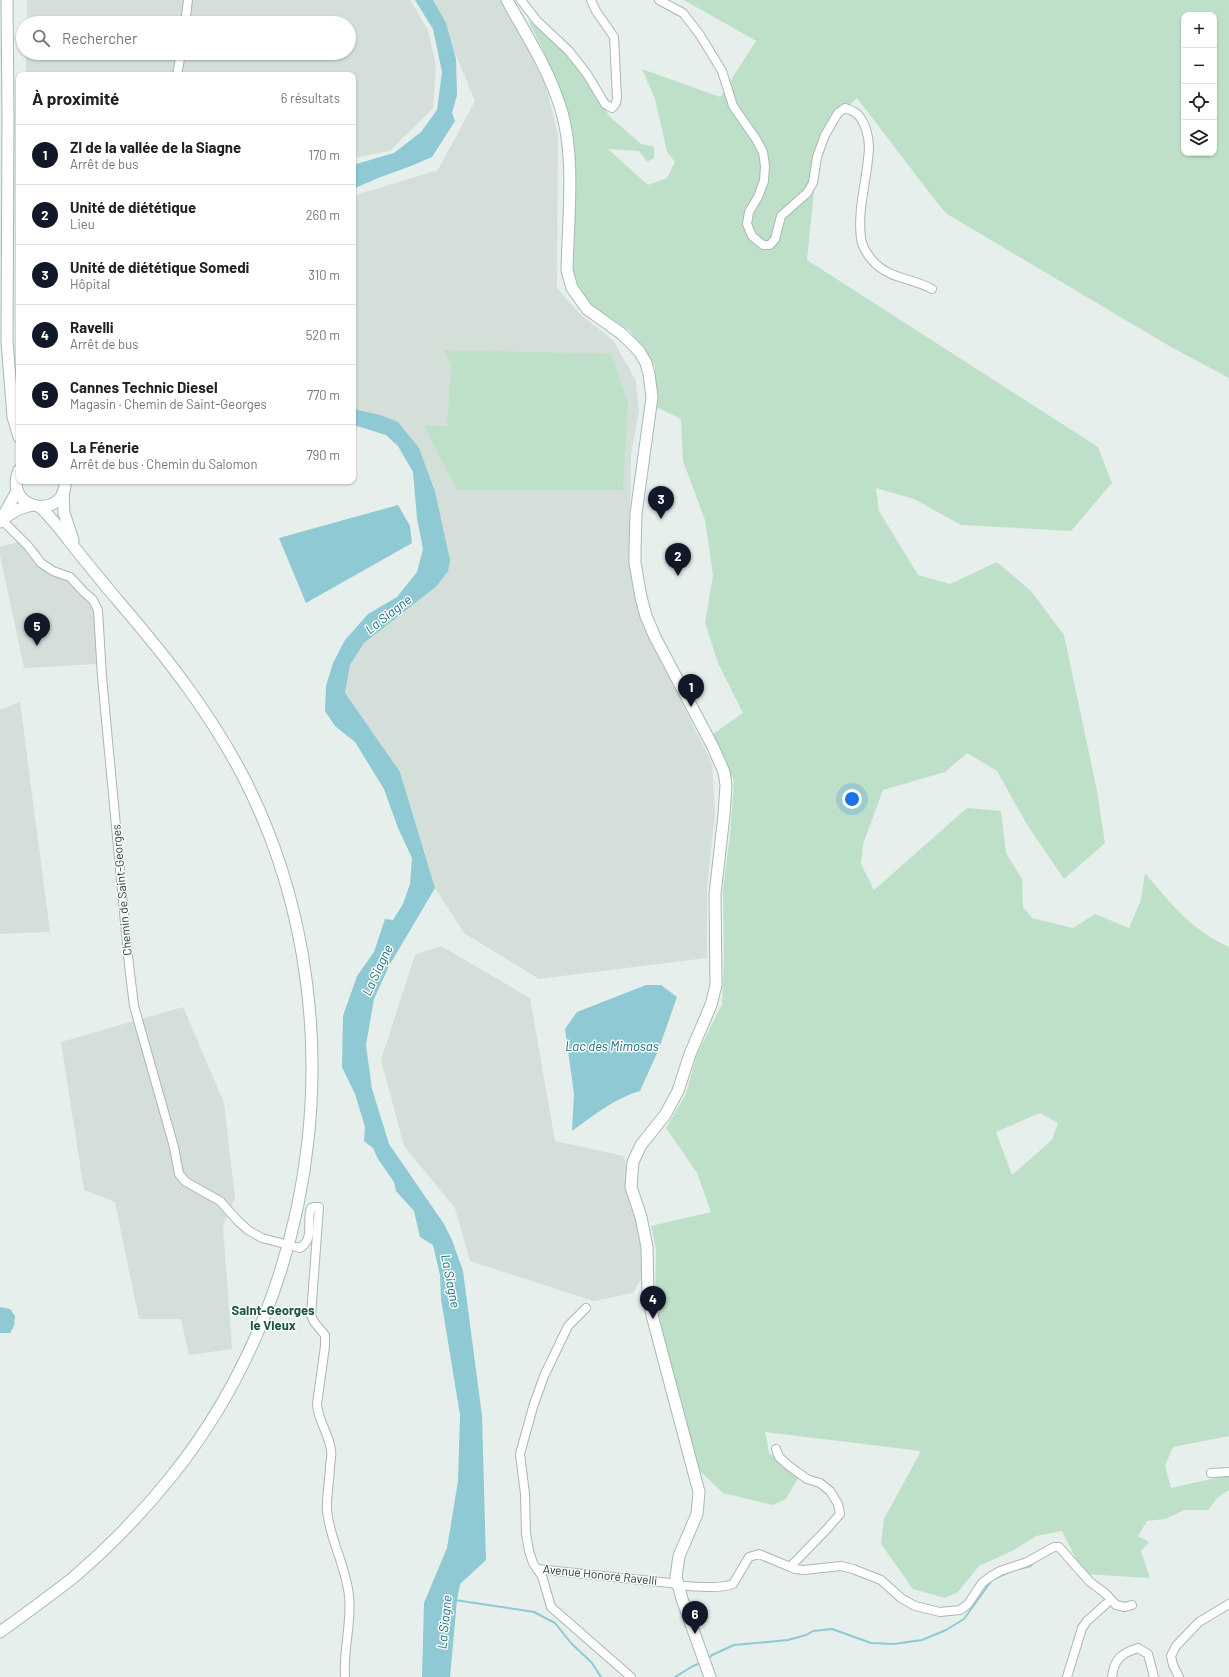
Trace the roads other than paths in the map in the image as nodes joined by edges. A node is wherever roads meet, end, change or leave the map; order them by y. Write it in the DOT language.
graph roads {
  1 [pos="7,0"];
  2 [pos="188,0"];
  3 [pos="507,0"];
  4 [pos="521,0"];
  5 [pos="591,0"];
  6 [pos="659,0"];
  7 [pos="186,16"];
  8 [pos="180,60"];
  9 [pos="178,72"];
  10 [pos="932,289"];
  11 [pos="12,398"];
  12 [pos="16,408"];
  13 [pos="16,427"];
  14 [pos="16,484"];
  15 [pos="65,485"];
  16 [pos="17,492"];
  17 [pos="35,506"];
  18 [pos="1,521"];
  19 [pos="82,556"];
  20 [pos="281,1243"];
  21 [pos="296,1247"];
  22 [pos="586,1308"];
  23 [pos="776,1448"];
  24 [pos="1229,1472"];
  25 [pos="1211,1473"];
  26 [pos="790,1566"];
  27 [pos="537,1569"];
  28 [pos="678,1586"];
  29 [pos="1106,1604"];
  30 [pos="1229,1604"];
  31 [pos="1132,1605"];
  32 [pos="0,1632"];
  33 [pos="345,1677"];
  34 [pos="631,1677"];
  35 [pos="710,1677"];
  36 [pos="1067,1677"];
  37 [pos="1112,1677"];
  38 [pos="1154,1677"];
  39 [pos="1179,1677"];
  1 -- 11 [label="street"];
  2 -- 7 [label="street"];
  3 -- 28 [label="street"];
  4 -- 5 [label="street"];
  6 -- 10 [label="street"];
  8 -- 9 [label="street"];
  11 -- 12 [label="street"];
  11 -- 13 [label="street"];
  14 -- 16 [label="street"];
  15 -- 17 [label="street"];
  15 -- 19 [label="street"];
  16 -- 17 [label="street"];
  16 -- 18 [label="street"];
  17 -- 18 [label="street"];
  17 -- 19 [label="street"];
  18 -- 20 [label="street, Chemin de Saint-Georges"];
  19 -- 32 [label="street"];
  21 -- 33 [label="street"];
  22 -- 27 [label="street, Avenue Honoré Ravelli"];
  23 -- 26 [label="street"];
  24 -- 25 [label="street"];
  26 -- 28 [label="street, Avenue Honoré Ravelli"];
  26 -- 31 [label="street"];
  27 -- 28 [label="street, Avenue Honoré Ravelli"];
  27 -- 34 [label="street"];
  28 -- 35 [label="street"];
  29 -- 36 [label="street"];
  30 -- 39 [label="street"];
  37 -- 38 [label="street"];
}
